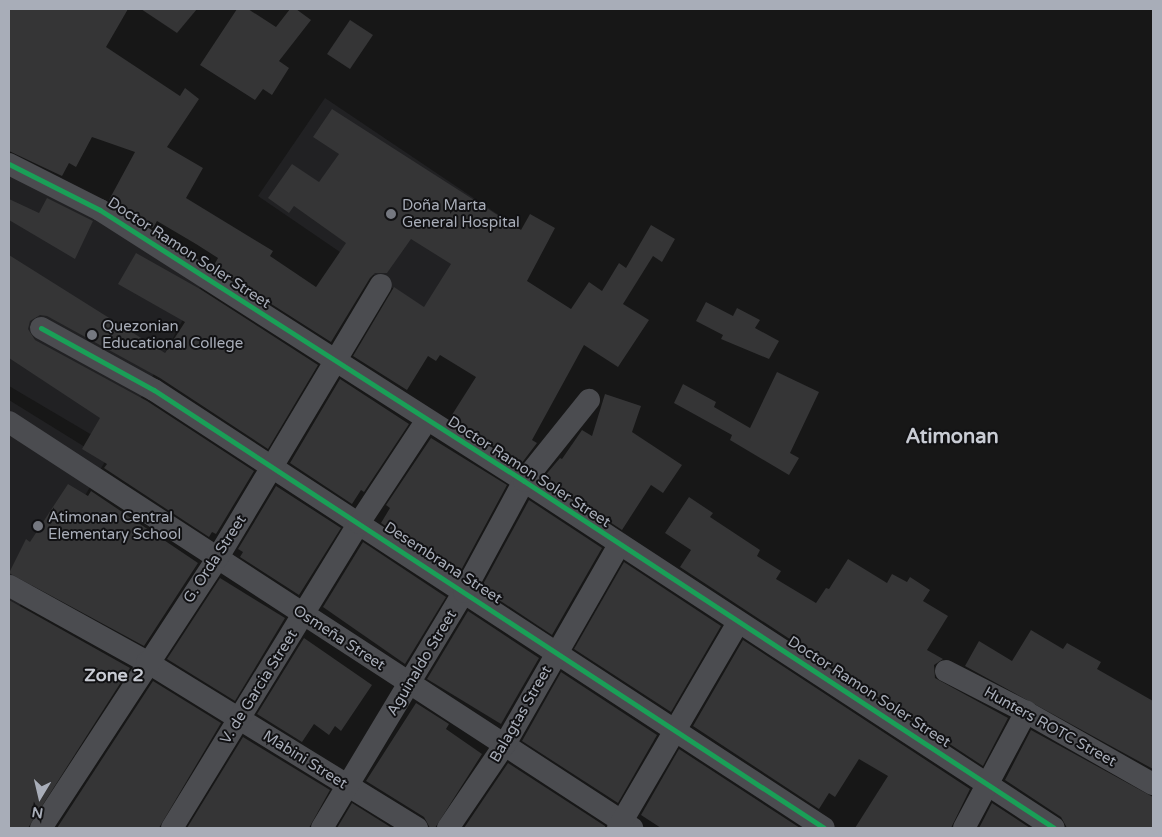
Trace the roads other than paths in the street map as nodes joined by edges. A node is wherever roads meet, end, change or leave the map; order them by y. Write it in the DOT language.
graph roads {
  1 [pos="9,164"];
  2 [pos="381,285"];
  3 [pos="42,328"];
  4 [pos="337,362"];
  5 [pos="589,400"];
  6 [pos="426,420"];
  7 [pos="9,422"];
  8 [pos="274,467"];
  9 [pos="524,481"];
  10 [pos="359,523"];
  11 [pos="619,546"];
  12 [pos="218,557"];
  13 [pos="10,586"];
  14 [pos="464,592"];
  15 [pos="303,616"];
  16 [pos="738,623"];
  17 [pos="556,653"];
  18 [pos="147,662"];
  19 [pos="946,671"];
  20 [pos="409,684"];
  21 [pos="1026,712"];
  22 [pos="239,719"];
  23 [pos="674,732"];
  24 [pos="505,744"];
  25 [pos="987,783"];
  26 [pos="1153,784"];
  27 [pos="347,786"];
  28 [pos="624,826"];
  29 [pos="41,828"];
  30 [pos="172,828"];
  31 [pos="322,828"];
  32 [pos="417,828"];
  33 [pos="448,828"];
  34 [pos="824,828"];
  35 [pos="964,828"];
  36 [pos="1054,828"];
  1 -- 4 [label="street, Doctor Ramon Soler Street"];
  2 -- 4 [label="street, G. Orda Street"];
  3 -- 8 [label="street, Desembrana Street"];
  4 -- 6 [label="street, Doctor Ramon Soler Street"];
  4 -- 8 [label="street, G. Orda Street"];
  5 -- 9 [label="street, Aguinaldo Street"];
  6 -- 9 [label="street, Doctor Ramon Soler Street"];
  6 -- 10 [label="street, V. de Garcia Street"];
  7 -- 12 [label="street, Osmeña Street"];
  8 -- 10 [label="street, Desembrana Street"];
  8 -- 12 [label="street, G. Orda Street"];
  9 -- 11 [label="street, Doctor Ramon Soler Street"];
  9 -- 14 [label="street, Aguinaldo Street"];
  10 -- 14 [label="street, Desembrana Street"];
  10 -- 15 [label="street, V. de Garcia Street"];
  11 -- 16 [label="street, Doctor Ramon Soler Street"];
  11 -- 17 [label="street, Balagtas Street"];
  12 -- 15 [label="street, Osmeña Street"];
  12 -- 18 [label="street, G. Orda Street"];
  13 -- 18 [label="street, Mabini Street"];
  14 -- 17 [label="street, Desembrana Street"];
  14 -- 20 [label="street, Aguinaldo Street"];
  15 -- 20 [label="street, Osmeña Street"];
  15 -- 22 [label="street, V. de Garcia Street"];
  16 -- 23 [label="street"];
  16 -- 25 [label="street, Doctor Ramon Soler Street"];
  17 -- 23 [label="street, Desembrana Street"];
  17 -- 24 [label="street, Balagtas Street"];
  18 -- 22 [label="street, Mabini Street"];
  18 -- 29 [label="street, G. Orda Street"];
  19 -- 21 [label="street, Hunters ROTC Street"];
  20 -- 24 [label="street, Osmeña Street"];
  20 -- 27 [label="street, Aguinaldo Street"];
  21 -- 25 [label="street"];
  21 -- 26 [label="street, Hunters ROTC Street"];
  22 -- 27 [label="street, Mabini Street"];
  22 -- 30 [label="street, V. de Garcia Street"];
  23 -- 28 [label="street"];
  23 -- 34 [label="street, Desembrana Street"];
  24 -- 28 [label="street, Osmeña Street"];
  24 -- 33 [label="street, Balagtas Street"];
  25 -- 35 [label="street"];
  25 -- 36 [label="street, Doctor Ramon Soler Street"];
  27 -- 31 [label="street, Aguinaldo Street"];
  27 -- 32 [label="street, Mabini Street"];
}
